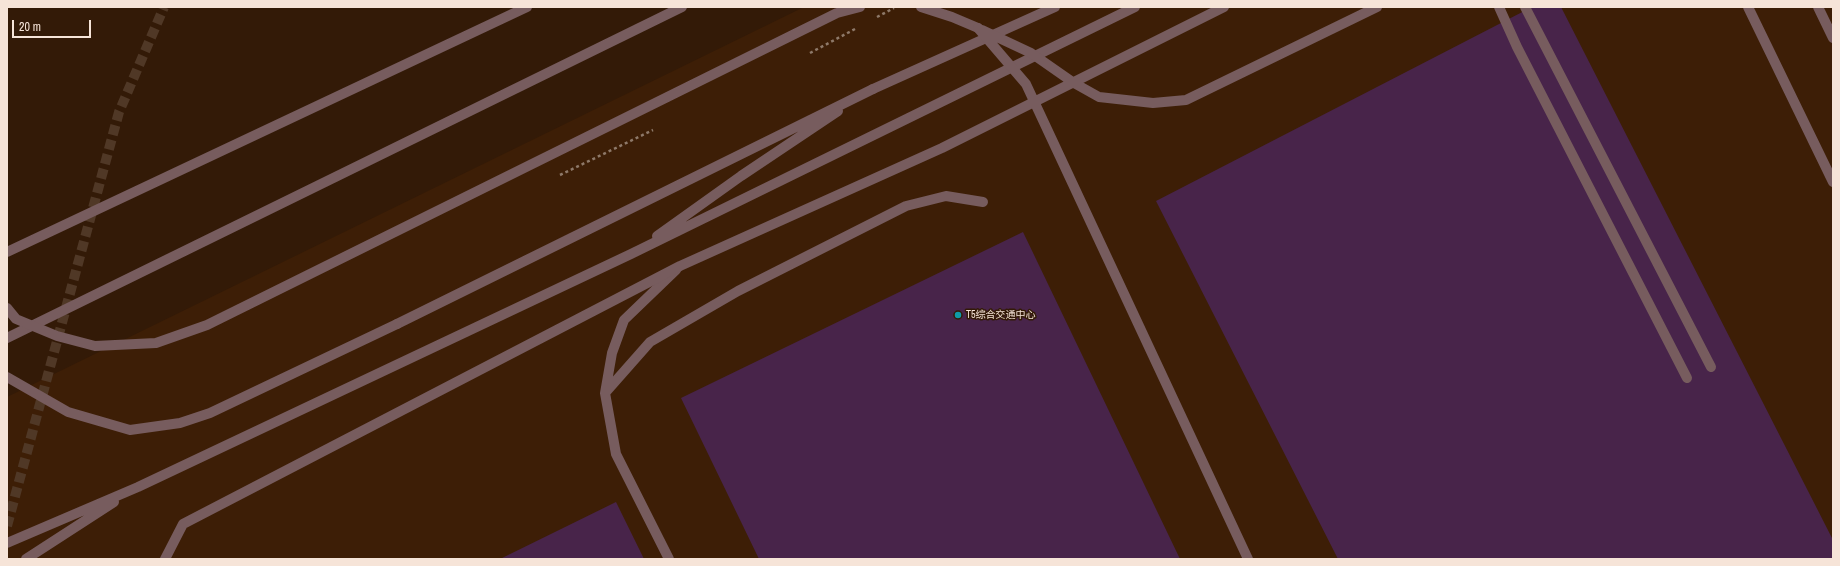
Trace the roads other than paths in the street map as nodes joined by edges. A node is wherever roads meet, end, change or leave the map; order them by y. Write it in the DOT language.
graph roads {
  1 [pos="527,7"];
  2 [pos="682,7"];
  3 [pos="860,7"];
  4 [pos="921,7"];
  5 [pos="1054,7"];
  6 [pos="1135,7"];
  7 [pos="1224,7"];
  8 [pos="1377,7"];
  9 [pos="1498,7"];
  10 [pos="1525,7"];
  11 [pos="1748,7"];
  12 [pos="1818,7"];
  13 [pos="978,28"];
  14 [pos="1833,38"];
  15 [pos="873,89"];
  16 [pos="1833,182"];
  17 [pos="983,202"];
  18 [pos="7,252"];
  19 [pos="631,254"];
  20 [pos="680,266"];
  21 [pos="7,308"];
  22 [pos="7,338"];
  23 [pos="1711,366"];
  24 [pos="7,377"];
  25 [pos="1687,378"];
  26 [pos="605,392"];
  27 [pos="138,487"];
  28 [pos="7,543"];
  29 [pos="26,559"];
  30 [pos="165,559"];
  31 [pos="669,559"];
  32 [pos="1248,559"];
  1 -- 18 [label="street"];
  2 -- 22 [label="street"];
  3 -- 21 [label="street, bridge"];
  4 -- 13 [label="street"];
  5 -- 15 [label="street"];
  6 -- 19 [label="street"];
  7 -- 20 [label="street, bridge"];
  8 -- 13 [label="street, bridge"];
  9 -- 25 [label="street"];
  10 -- 23 [label="street"];
  11 -- 16 [label="street"];
  12 -- 14 [label="street"];
  13 -- 32 [label="street, bridge"];
  15 -- 19 [label="street"];
  15 -- 24 [label="street, bridge"];
  17 -- 26 [label="street"];
  19 -- 27 [label="street"];
  20 -- 26 [label="street"];
  20 -- 30 [label="street, bridge"];
  26 -- 31 [label="street"];
  27 -- 28 [label="street"];
  27 -- 29 [label="street"];
}
